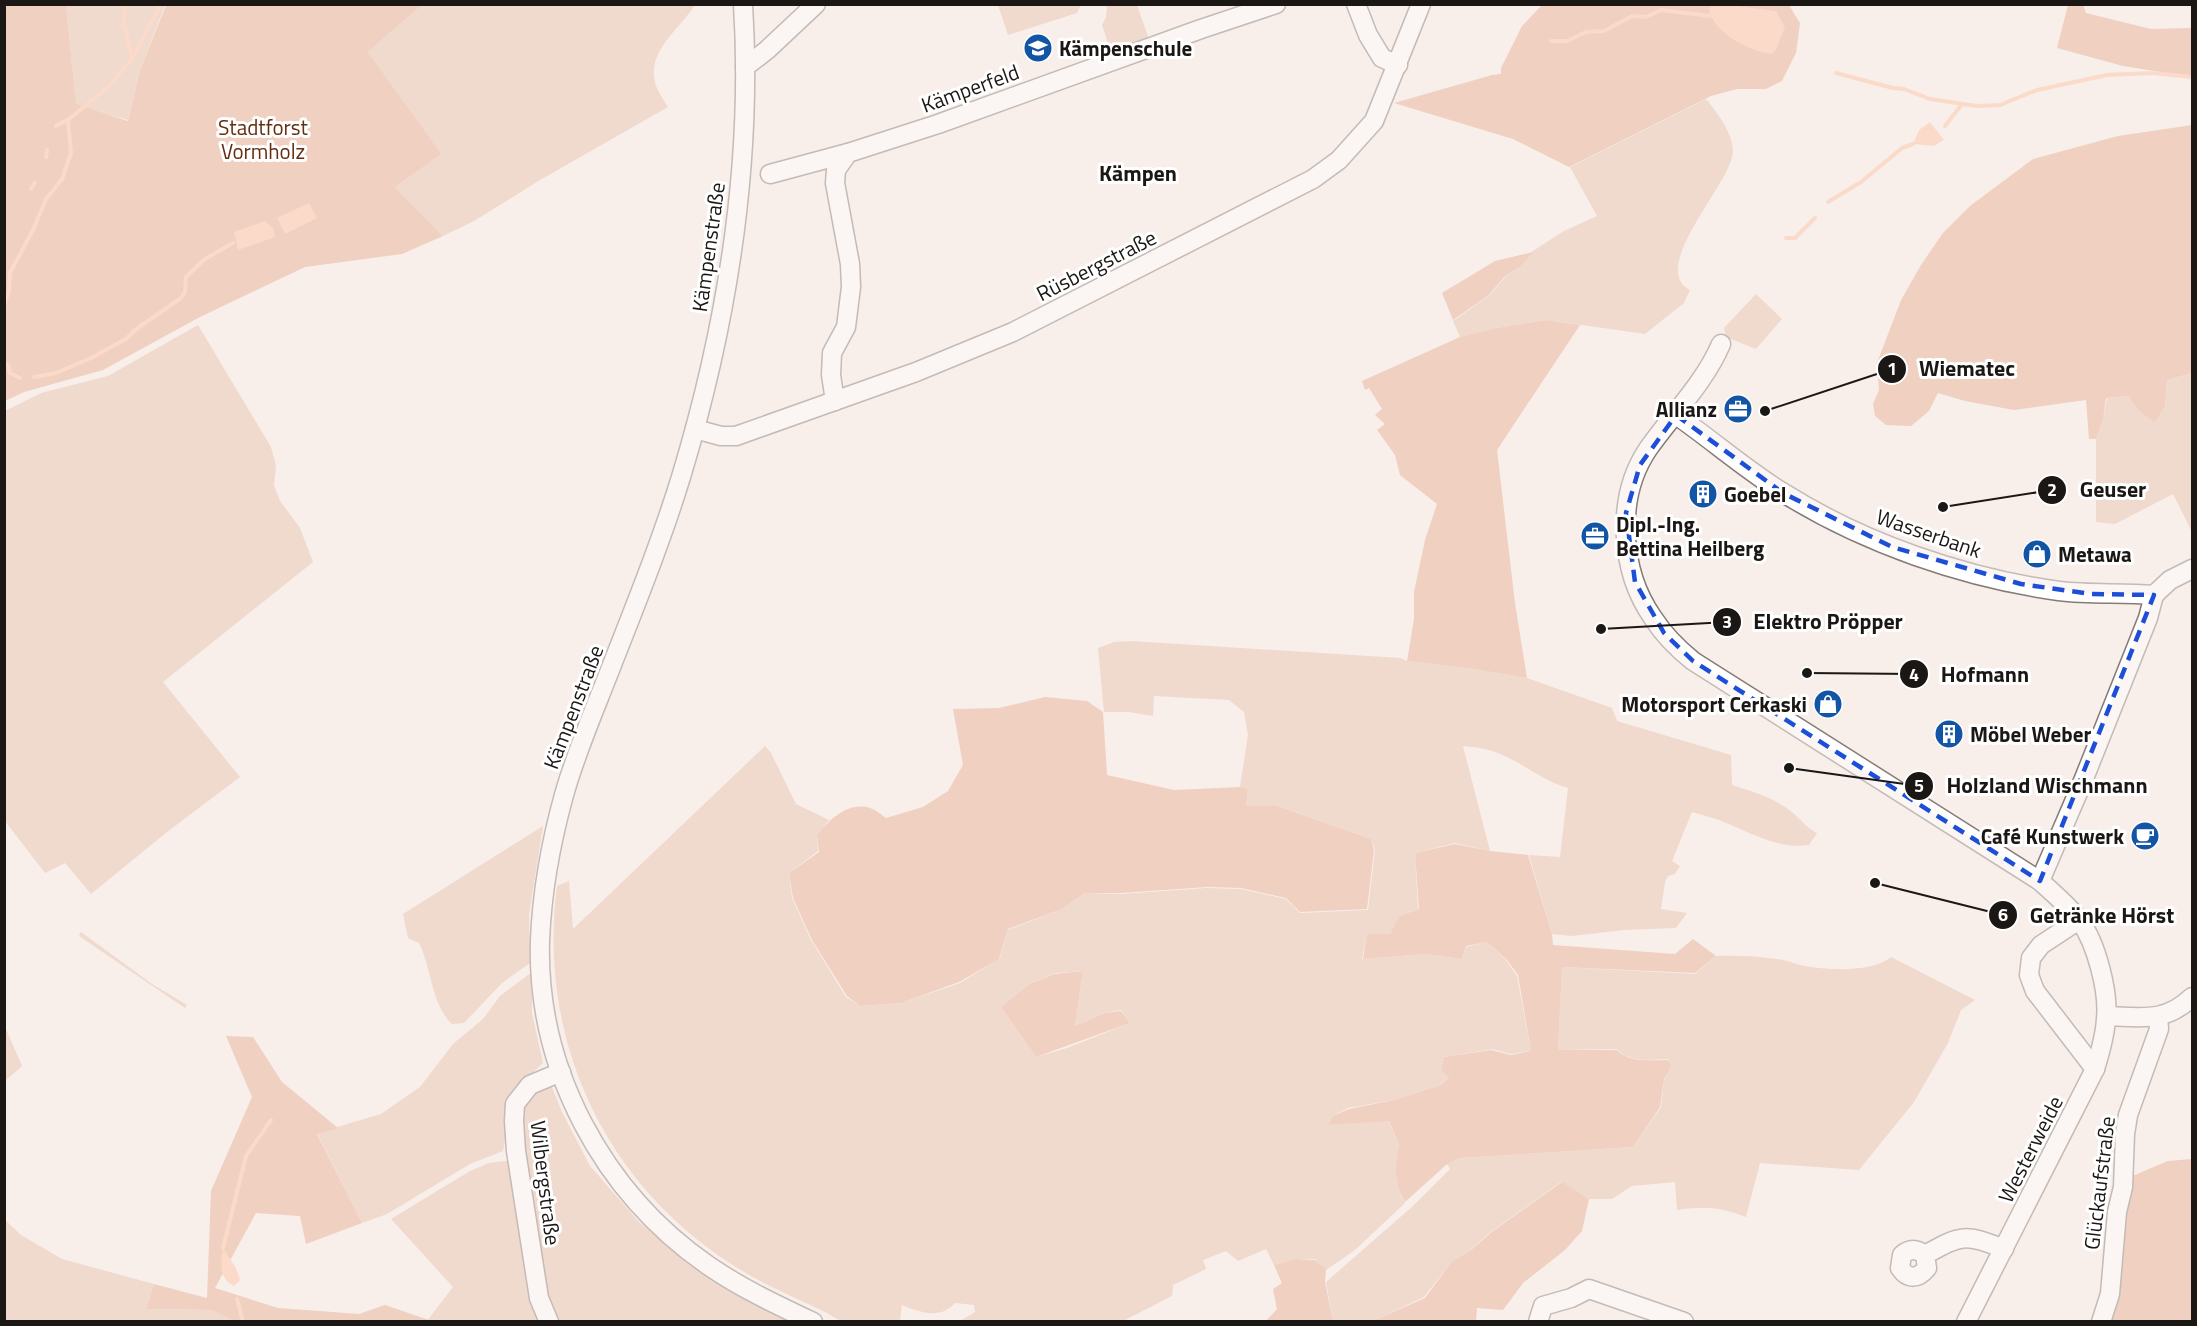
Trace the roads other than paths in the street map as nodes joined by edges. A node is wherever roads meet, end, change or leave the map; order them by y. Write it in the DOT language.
graph roads {
  1 [pos="743,4"];
  2 [pos="816,4"];
  3 [pos="1276,4"];
  4 [pos="1356,4"];
  5 [pos="1421,4"];
  6 [pos="1398,65"];
  7 [pos="745,67"];
  8 [pos="848,153"];
  9 [pos="770,174"];
  10 [pos="1721,344"];
  11 [pos="835,401"];
  12 [pos="1676,415"];
  13 [pos="695,429"];
  14 [pos="2193,569"];
  15 [pos="2154,595"];
  16 [pos="2040,881"];
  17 [pos="2079,920"];
  18 [pos="2193,997"];
  19 [pos="2107,1016"];
  20 [pos="2158,1017"];
  21 [pos="2095,1069"];
  22 [pos="561,1072"];
  23 [pos="2004,1249"];
  24 [pos="1925,1255"];
  25 [pos="1673,1320"];
  26 [pos="549,1322"];
  27 [pos="813,1322"];
  28 [pos="1538,1322"];
  29 [pos="1966,1322"];
  30 [pos="2101,1322"];
  1 -- 7 [label="street, Kämpenstraße"];
  2 -- 7 [label="street"];
  3 -- 8 [label="street, Kämperfeld"];
  4 -- 6 [label="street"];
  5 -- 6 [label="street, Rüsbergstraße"];
  6 -- 11 [label="street, Rüsbergstraße"];
  7 -- 13 [label="street, Kämpenstraße"];
  8 -- 9 [label="street, Kämperfeld"];
  8 -- 11 [label="street"];
  10 -- 12 [label="street, Westerweide"];
  11 -- 13 [label="street, Rüsbergstraße"];
  12 -- 15 [label="street, Wasserbank"];
  12 -- 16 [label="street, Westerweide"];
  13 -- 22 [label="street, Kämpenstraße"];
  14 -- 15 [label="street"];
  15 -- 16 [label="street"];
  16 -- 17 [label="street, Westerweide"];
  17 -- 19 [label="street, Westerweide"];
  17 -- 21 [label="street"];
  18 -- 20 [label="street"];
  19 -- 20 [label="street"];
  19 -- 21 [label="street, Westerweide"];
  20 -- 30 [label="street, Glückaufstraße"];
  21 -- 23 [label="street, Westerweide"];
  22 -- 26 [label="street, Wilbergstraße"];
  22 -- 27 [label="street, Kämpenstraße"];
  23 -- 24 [label="street"];
  23 -- 29 [label="street, Westerweide"];
  25 -- 28 [label="street"];
}
